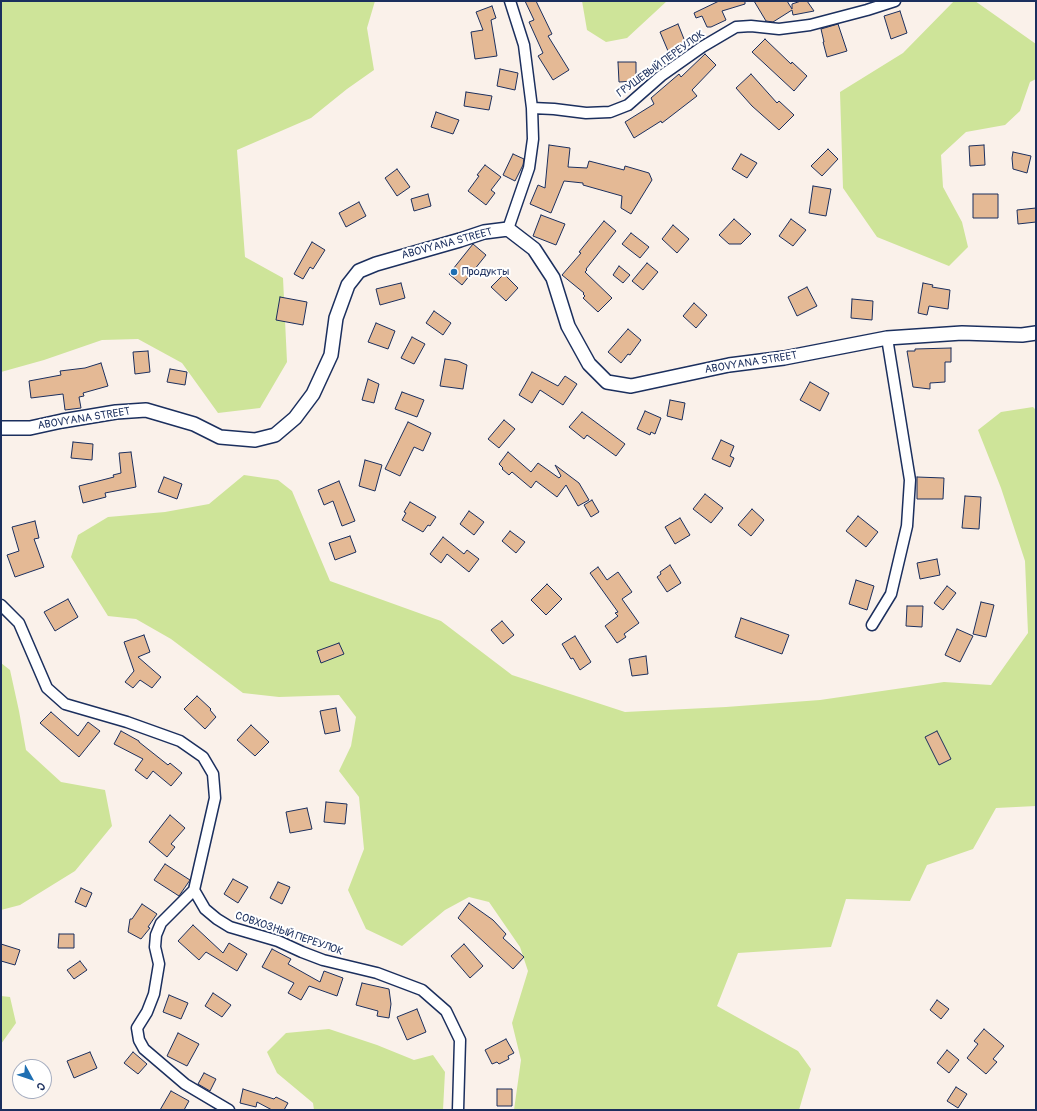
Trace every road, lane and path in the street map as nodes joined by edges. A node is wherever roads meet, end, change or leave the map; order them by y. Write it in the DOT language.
graph roads {
  1 [pos="510,1"];
  2 [pos="895,1"];
  3 [pos="532,108"];
  4 [pos="508,229"];
  5 [pos="1036,333"];
  6 [pos="887,338"];
  7 [pos="1,428"];
  8 [pos="1,605"];
  9 [pos="872,625"];
  10 [pos="194,890"];
  11 [pos="229,1110"];
  12 [pos="458,1110"];
  1 -- 3 [label="street"];
  2 -- 3 [label="street, ГРУШЕВЫЙ ПЕРЕУЛОК"];
  3 -- 4 [label="street"];
  4 -- 6 [label="street, ABOVYANA STREET"];
  4 -- 7 [label="street, ABOVYANA STREET"];
  5 -- 6 [label="street, ABOVYANA STREET"];
  6 -- 9 [label="street"];
  8 -- 10 [label="street"];
  10 -- 11 [label="street"];
  10 -- 12 [label="street, СОВХОЗНЫЙ ПЕРЕУЛОК"];
}
